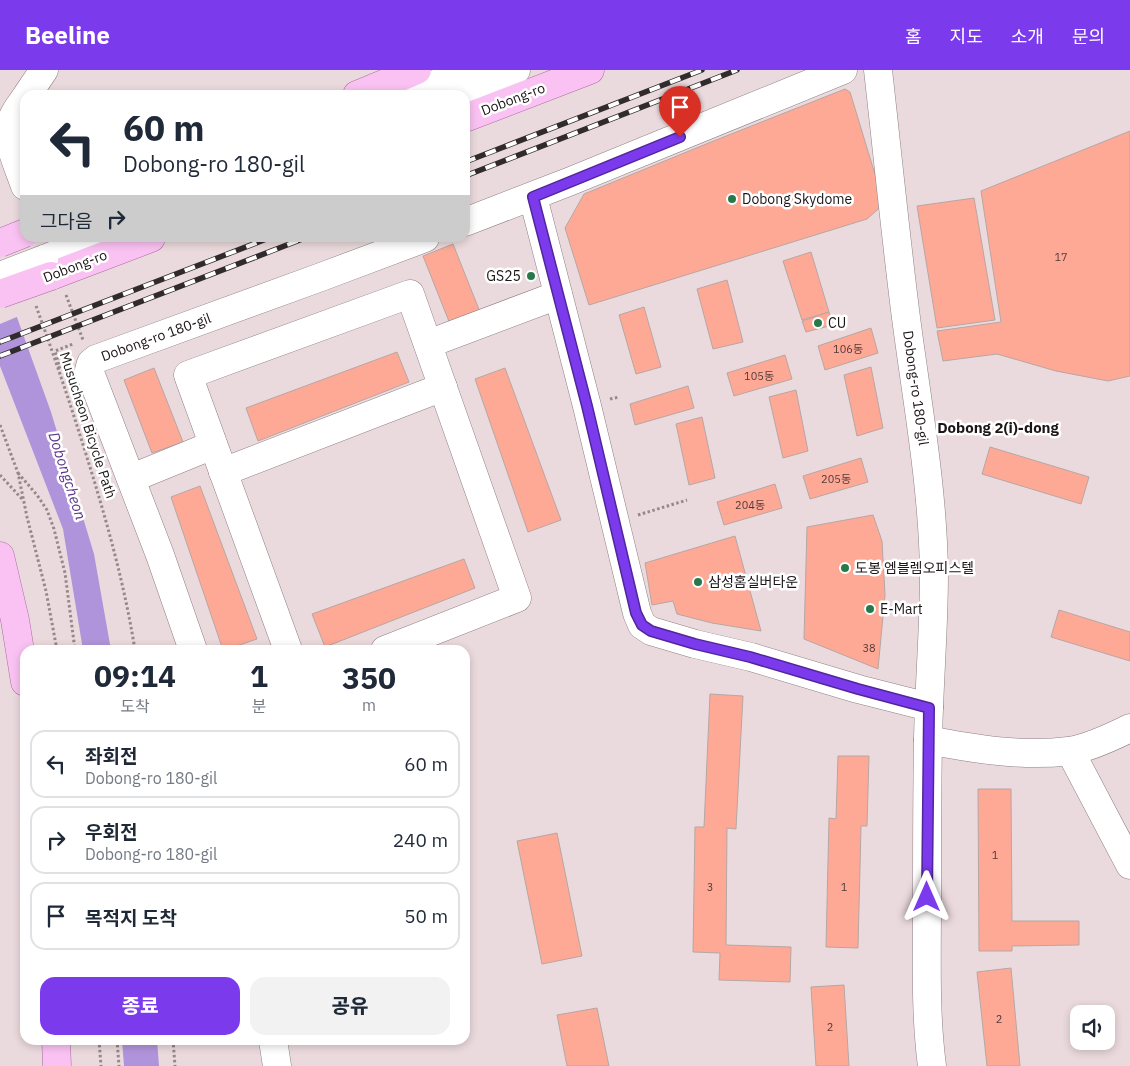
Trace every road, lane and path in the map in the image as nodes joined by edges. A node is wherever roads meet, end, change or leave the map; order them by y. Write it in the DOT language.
graph roads {
  1 [pos="44,70"];
  2 [pos="417,70"];
  3 [pos="469,70"];
  4 [pos="516,70"];
  5 [pos="590,70"];
  6 [pos="843,70"];
  7 [pos="878,70"];
  8 [pos="30,90"];
  9 [pos="369,90"];
  10 [pos="422,90"];
  11 [pos="467,90"];
  12 [pos="20,106"];
  13 [pos="470,116"];
  14 [pos="20,171"];
  15 [pos="533,197"];
  16 [pos="470,220"];
  17 [pos="87,242"];
  18 [pos="129,242"];
  19 [pos="414,242"];
  20 [pos="0,243"];
  21 [pos="0,256"];
  22 [pos="45,257"];
  23 [pos="0,276"];
  24 [pos="0,294"];
  25 [pos="558,295"];
  26 [pos="34,302"];
  27 [pos="428,344"];
  28 [pos="82,353"];
  29 [pos="58,368"];
  30 [pos="443,387"];
  31 [pos="0,425"];
  32 [pos="213,445"];
  33 [pos="223,472"];
  34 [pos="18,473"];
  35 [pos="0,475"];
  36 [pos="132,478"];
  37 [pos="687,500"];
  38 [pos="24,501"];
  39 [pos="615,522"];
  40 [pos="0,556"];
  41 [pos="56,645"];
  42 [pos="74,645"];
  43 [pos="134,645"];
  44 [pos="191,645"];
  45 [pos="286,645"];
  46 [pos="398,645"];
  47 [pos="20,651"];
  48 [pos="929,708"];
  49 [pos="1130,728"];
  50 [pos="928,740"];
  51 [pos="1070,750"];
  52 [pos="1130,864"];
  53 [pos="56,1045"];
  54 [pos="99,1045"];
  55 [pos="117,1045"];
  56 [pos="174,1045"];
  57 [pos="274,1045"];
  58 [pos="57,1066"];
  59 [pos="101,1066"];
  60 [pos="119,1066"];
  61 [pos="176,1066"];
  62 [pos="278,1066"];
  63 [pos="932,1066"];
  1 -- 8 [label="street"];
  2 -- 9 [label="main road"];
  3 -- 10 [label="street"];
  4 -- 11 [label="street"];
  5 -- 13 [label="main road, Dobong-ro"];
  6 -- 15 [label="street"];
  7 -- 48 [label="street, Dobong-ro 180-gil"];
  12 -- 14 [label="street"];
  15 -- 16 [label="street"];
  15 -- 25 [label="street"];
  17 -- 22 [label="street"];
  18 -- 22 [label="main road, Dobong-ro"];
  19 -- 28 [label="street, Dobong-ro 180-gil"];
  20 -- 22 [label="main road, Dobong-ro, bridge"];
  21 -- 22 [label="street"];
  22 -- 23 [label="street, bridge"];
  22 -- 24 [label="main road, Dobong-ro, bridge"];
  22 -- 28 [label="path"];
  25 -- 27 [label="street"];
  25 -- 39 [label="street"];
  26 -- 29 [label="path, Musucheon Bicycle Path"];
  27 -- 30 [label="street"];
  27 -- 32 [label="street"];
  28 -- 29 [label="path"];
  28 -- 36 [label="street, Dobong-ro 180-gil"];
  29 -- 43 [label="path, Musucheon Bicycle Path"];
  30 -- 33 [label="street"];
  30 -- 46 [label="street"];
  31 -- 34 [label="path"];
  32 -- 33 [label="street"];
  32 -- 36 [label="street"];
  33 -- 45 [label="street"];
  34 -- 38 [label="path"];
  34 -- 42 [label="path"];
  35 -- 38 [label="path"];
  36 -- 44 [label="street, Dobong-ro 180-gil"];
  37 -- 39 [label="path"];
  38 -- 41 [label="path"];
  39 -- 48 [label="street"];
  40 -- 47 [label="main road"];
  48 -- 50 [label="street, Dobong-ro 180-gil"];
  49 -- 51 [label="street"];
  50 -- 51 [label="street"];
  50 -- 63 [label="street, Dobong-ro 180-gil"];
  51 -- 52 [label="street"];
  53 -- 58 [label="main road"];
  54 -- 59 [label="path"];
  55 -- 60 [label="path"];
  56 -- 61 [label="path"];
  57 -- 62 [label="street"];
}
